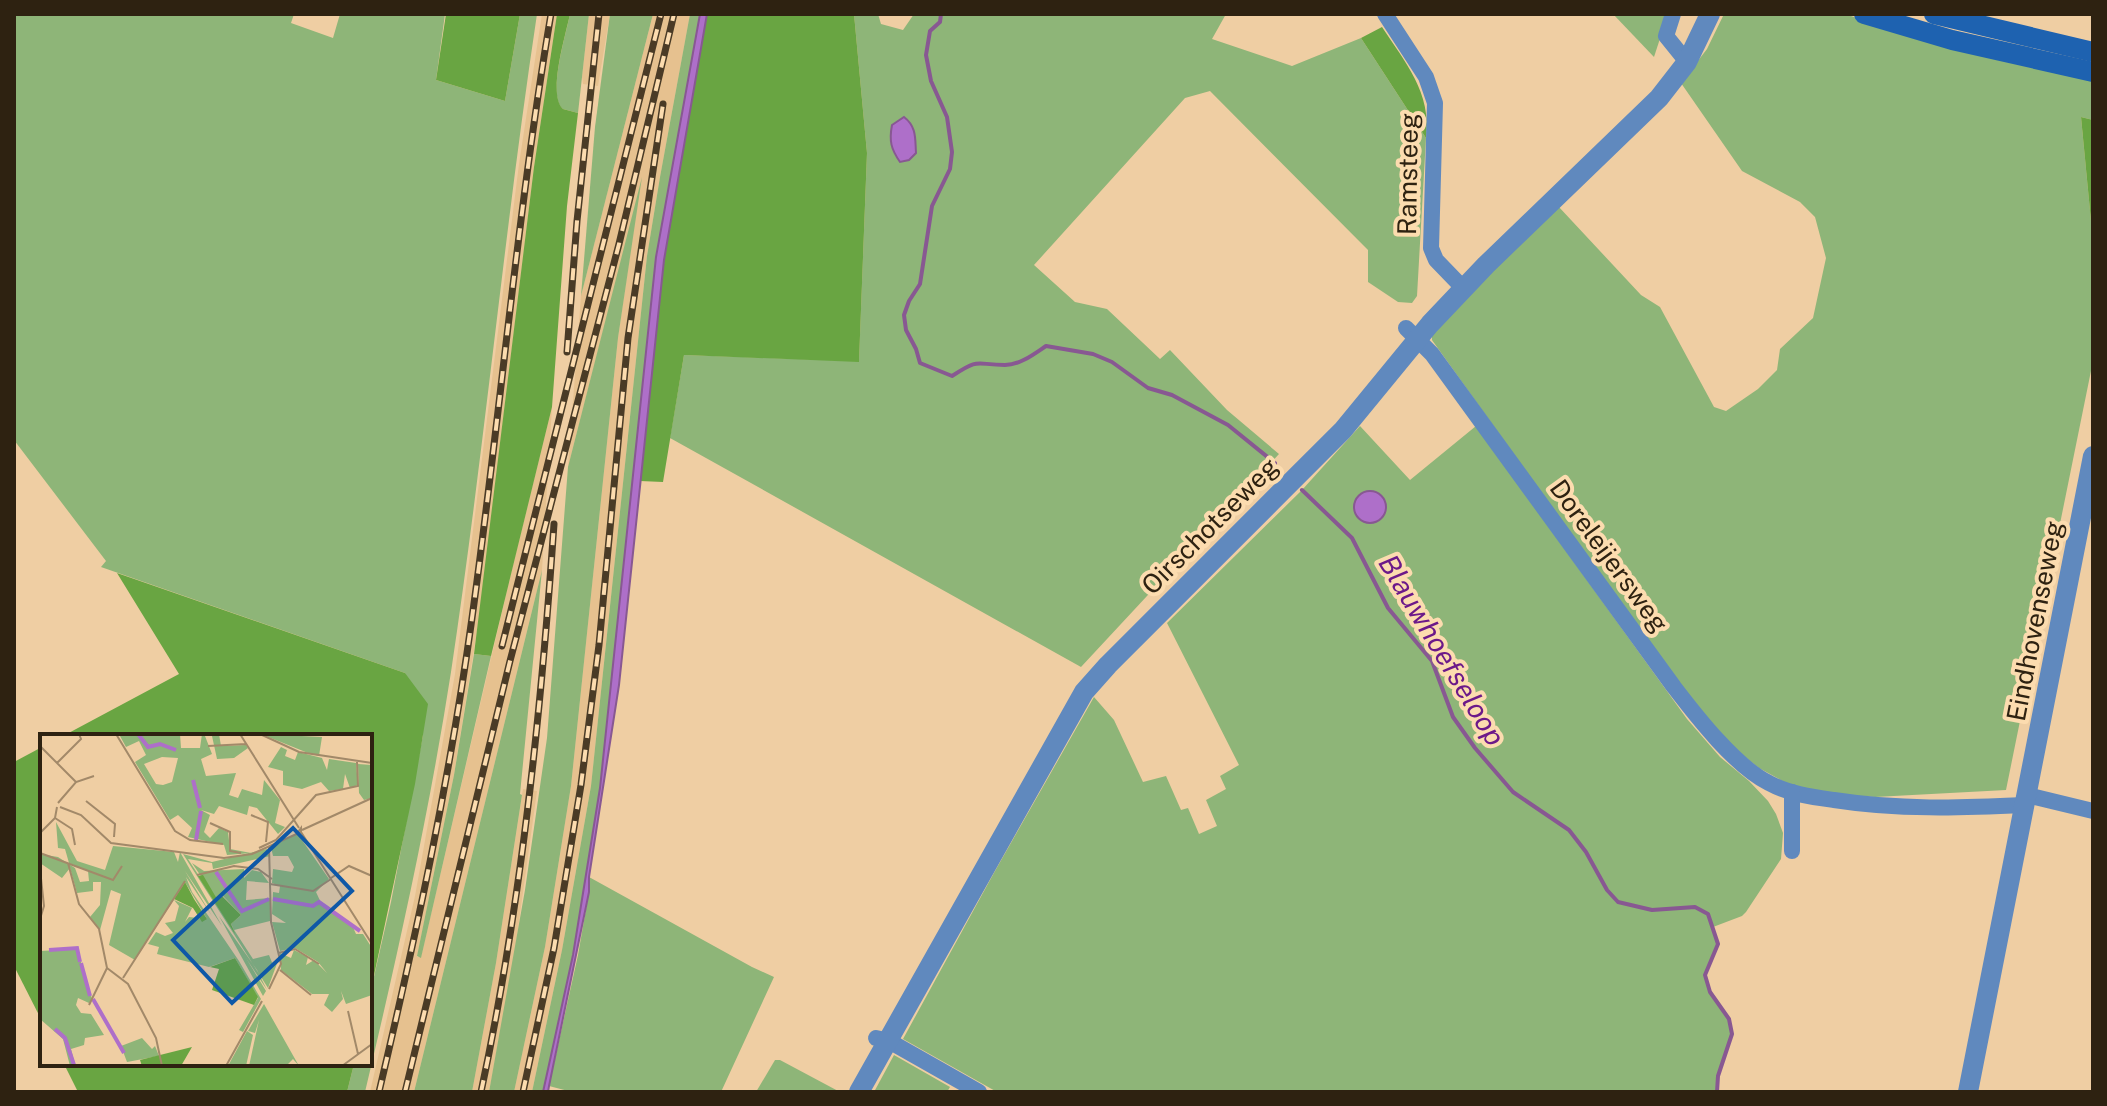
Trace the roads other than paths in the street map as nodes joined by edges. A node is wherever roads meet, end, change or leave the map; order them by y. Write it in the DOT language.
graph roads {
  1 [pos="1385,14"];
  2 [pos="1673,14"];
  3 [pos="1710,14"];
  4 [pos="1864,14"];
  5 [pos="1934,14"];
  6 [pos="2093,52"];
  7 [pos="1687,62"];
  8 [pos="2093,72"];
  9 [pos="1464,289"];
  10 [pos="1412,333"];
  11 [pos="2093,456"];
  12 [pos="1792,792"];
  13 [pos="2026,800"];
  14 [pos="2093,811"];
  15 [pos="1792,851"];
  16 [pos="882,1040"];
  17 [pos="859,1092"];
  18 [pos="979,1092"];
  19 [pos="1968,1092"];
  1 -- 9 [label="street, Ramsteeg"];
  2 -- 7 [label="street"];
  3 -- 7 [label="street, Oirschotseweg"];
  4 -- 8 [label="main road"];
  5 -- 6 [label="main road"];
  7 -- 9 [label="street, Oirschotseweg"];
  9 -- 10 [label="street, Oirschotseweg"];
  10 -- 12 [label="street, Doreleijersweg"];
  10 -- 16 [label="street, Oirschotseweg"];
  11 -- 13 [label="street, Eindhovenseweg"];
  12 -- 13 [label="street, Doreleijersweg"];
  12 -- 15 [label="street"];
  13 -- 14 [label="street"];
  13 -- 19 [label="street, Eindhovenseweg"];
  16 -- 17 [label="street, Oirschotseweg"];
  16 -- 18 [label="street"];
}
